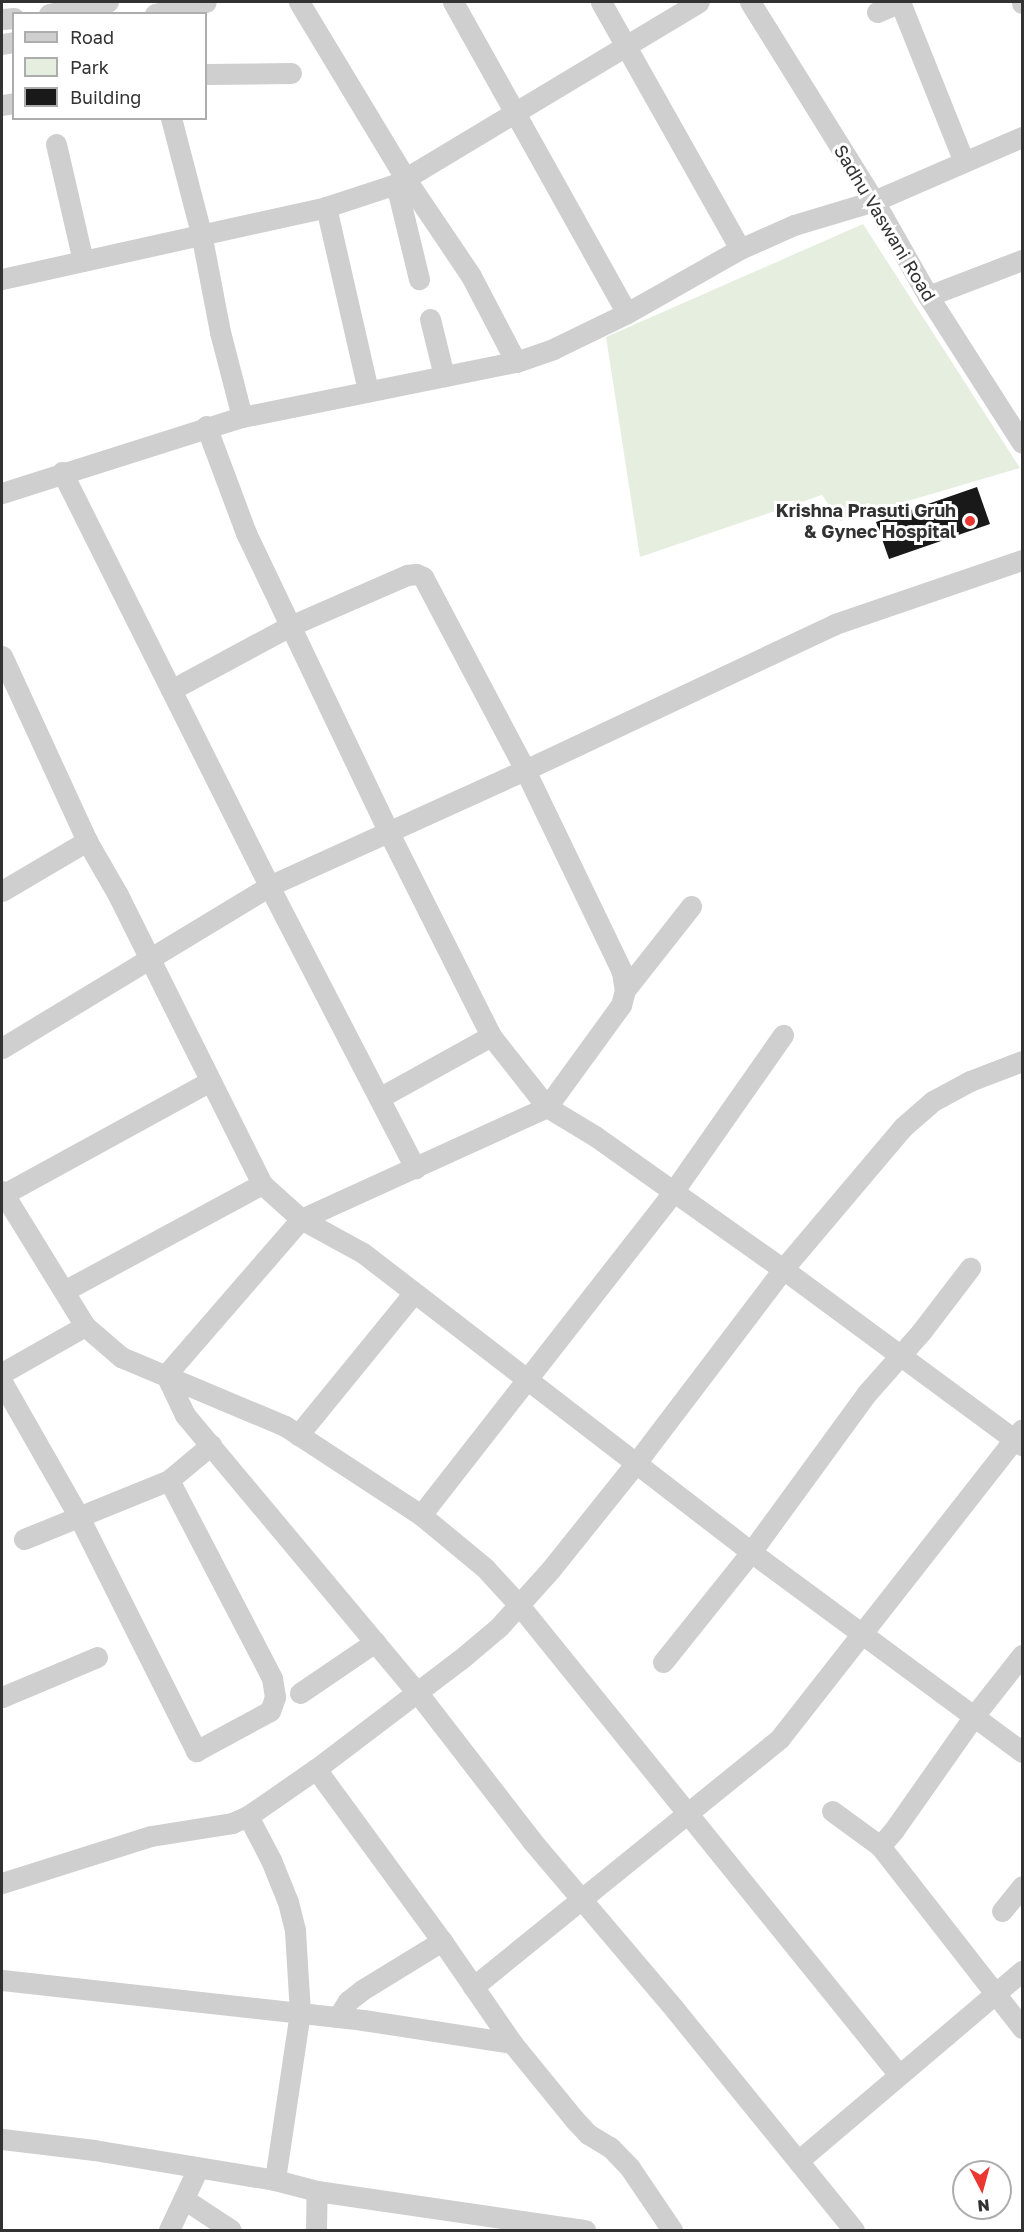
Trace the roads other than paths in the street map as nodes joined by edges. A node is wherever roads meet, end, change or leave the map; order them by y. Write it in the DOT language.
graph roads {
  1 [pos="108,2"];
  2 [pos="206,2"];
  3 [pos="299,2"];
  4 [pos="453,2"];
  5 [pos="601,2"];
  6 [pos="699,2"];
  7 [pos="750,2"];
  8 [pos="900,2"];
  9 [pos="59,12"];
  10 [pos="164,12"];
  11 [pos="877,12"];
  12 [pos="626,45"];
  13 [pos="291,73"];
  14 [pos="207,74"];
  15 [pos="516,111"];
  16 [pos="172,120"];
  17 [pos="1023,137"];
  18 [pos="56,144"];
  19 [pos="964,162"];
  20 [pos="401,181"];
  21 [pos="874,201"];
  22 [pos="326,207"];
  23 [pos="201,233"];
  24 [pos="740,249"];
  25 [pos="1023,260"];
  26 [pos="83,261"];
  27 [pos="2,279"];
  28 [pos="419,279"];
  29 [pos="928,296"];
  30 [pos="627,313"];
  31 [pos="430,319"];
  32 [pos="516,362"];
  33 [pos="444,376"];
  34 [pos="368,391"];
  35 [pos="242,417"];
  36 [pos="206,426"];
  37 [pos="1023,443"];
  38 [pos="62,472"];
  39 [pos="2,493"];
  40 [pos="1023,560"];
  41 [pos="290,626"];
  42 [pos="2,656"];
  43 [pos="171,690"];
  44 [pos="525,770"];
  45 [pos="388,831"];
  46 [pos="87,841"];
  47 [pos="269,886"];
  48 [pos="2,891"];
  49 [pos="691,906"];
  50 [pos="149,958"];
  51 [pos="625,990"];
  52 [pos="783,1035"];
  53 [pos="491,1036"];
  54 [pos="2,1048"];
  55 [pos="1023,1061"];
  56 [pos="210,1081"];
  57 [pos="379,1098"];
  58 [pos="547,1107"];
  59 [pos="415,1168"];
  60 [pos="262,1184"];
  61 [pos="3,1192"];
  62 [pos="674,1192"];
  63 [pos="301,1219"];
  64 [pos="970,1268"];
  65 [pos="783,1269"];
  66 [pos="64,1291"];
  67 [pos="414,1293"];
  68 [pos="85,1326"];
  69 [pos="900,1354"];
  70 [pos="2,1373"];
  71 [pos="166,1376"];
  72 [pos="527,1378"];
  73 [pos="2,1382"];
  74 [pos="298,1435"];
  75 [pos="1020,1437"];
  76 [pos="211,1445"];
  77 [pos="636,1463"];
  78 [pos="169,1480"];
  79 [pos="421,1515"];
  80 [pos="79,1517"];
  81 [pos="24,1539"];
  82 [pos="751,1552"];
  83 [pos="519,1605"];
  84 [pos="862,1633"];
  85 [pos="375,1642"];
  86 [pos="1023,1655"];
  87 [pos="97,1657"];
  88 [pos="663,1662"];
  89 [pos="417,1692"];
  90 [pos="300,1693"];
  91 [pos="2,1697"];
  92 [pos="974,1716"];
  93 [pos="1023,1752"];
  94 [pos="316,1769"];
  95 [pos="832,1811"];
  96 [pos="687,1814"];
  97 [pos="248,1816"];
  98 [pos="880,1846"];
  99 [pos="2,1883"];
  100 [pos="1023,1886"];
  101 [pos="581,1901"];
  102 [pos="1002,1911"];
  103 [pos="441,1941"];
  104 [pos="1023,1971"];
  105 [pos="2,1980"];
  106 [pos="473,1987"];
  107 [pos="997,1992"];
  108 [pos="300,2012"];
  109 [pos="338,2017"];
  110 [pos="1023,2028"];
  111 [pos="512,2043"];
  112 [pos="899,2075"];
  113 [pos="2,2139"];
  114 [pos="798,2161"];
  115 [pos="198,2168"];
  116 [pos="275,2180"];
  117 [pos="317,2191"];
  118 [pos="184,2199"];
  119 [pos="169,2230"];
  120 [pos="231,2230"];
  121 [pos="316,2230"];
  122 [pos="585,2230"];
  123 [pos="672,2230"];
  124 [pos="854,2230"];
  1 -- 9 [label="street"];
  2 -- 10 [label="street"];
  3 -- 20 [label="street"];
  4 -- 15 [label="street"];
  5 -- 12 [label="street"];
  6 -- 12 [label="street"];
  7 -- 21 [label="street, Sadhu Vaswani Road"];
  8 -- 11 [label="street"];
  8 -- 19 [label="street"];
  12 -- 15 [label="street"];
  12 -- 24 [label="street"];
  13 -- 14 [label="street"];
  15 -- 20 [label="street"];
  15 -- 30 [label="street"];
  16 -- 23 [label="street"];
  17 -- 19 [label="street"];
  18 -- 26 [label="street"];
  19 -- 21 [label="street"];
  20 -- 22 [label="street"];
  20 -- 28 [label="street"];
  20 -- 32 [label="street"];
  21 -- 24 [label="street"];
  21 -- 29 [label="street, Sadhu Vaswani Road"];
  22 -- 23 [label="street"];
  22 -- 34 [label="street"];
  23 -- 26 [label="street"];
  23 -- 35 [label="street"];
  24 -- 30 [label="street"];
  25 -- 29 [label="street"];
  26 -- 27 [label="street"];
  29 -- 37 [label="street, Sadhu Vaswani Road"];
  30 -- 32 [label="street"];
  31 -- 33 [label="street"];
  32 -- 33 [label="street"];
  33 -- 34 [label="street"];
  34 -- 35 [label="street"];
  35 -- 36 [label="street"];
  36 -- 38 [label="street"];
  36 -- 41 [label="street"];
  38 -- 39 [label="street"];
  38 -- 43 [label="street"];
  40 -- 44 [label="street"];
  41 -- 43 [label="street"];
  41 -- 44 [label="street"];
  41 -- 45 [label="street"];
  42 -- 46 [label="street"];
  43 -- 47 [label="street"];
  44 -- 45 [label="street"];
  44 -- 51 [label="street"];
  45 -- 47 [label="street"];
  45 -- 53 [label="street"];
  46 -- 48 [label="street"];
  46 -- 50 [label="street"];
  47 -- 50 [label="street"];
  47 -- 57 [label="street"];
  49 -- 51 [label="street"];
  50 -- 54 [label="street"];
  50 -- 56 [label="street"];
  51 -- 58 [label="street"];
  52 -- 62 [label="street"];
  53 -- 57 [label="street"];
  53 -- 58 [label="street"];
  55 -- 65 [label="street"];
  56 -- 60 [label="street"];
  56 -- 61 [label="street"];
  57 -- 59 [label="street"];
  58 -- 59 [label="street"];
  58 -- 62 [label="street"];
  59 -- 63 [label="street"];
  60 -- 63 [label="street"];
  60 -- 66 [label="street"];
  61 -- 66 [label="street"];
  62 -- 65 [label="street"];
  62 -- 72 [label="street"];
  63 -- 67 [label="street"];
  63 -- 71 [label="street"];
  64 -- 69 [label="street"];
  65 -- 69 [label="street"];
  65 -- 77 [label="street"];
  66 -- 68 [label="street"];
  67 -- 72 [label="street"];
  67 -- 74 [label="street"];
  68 -- 70 [label="street"];
  68 -- 71 [label="street"];
  69 -- 75 [label="street"];
  69 -- 82 [label="street"];
  71 -- 74 [label="street"];
  71 -- 76 [label="street"];
  72 -- 77 [label="street"];
  72 -- 79 [label="street"];
  73 -- 80 [label="street"];
  74 -- 79 [label="street"];
  75 -- 84 [label="street"];
  76 -- 78 [label="street"];
  76 -- 85 [label="street"];
  77 -- 82 [label="street"];
  77 -- 83 [label="street"];
  78 -- 80 [label="street"];
  78 -- 80 [label="street"];
  79 -- 83 [label="street"];
  80 -- 81 [label="street"];
  82 -- 84 [label="street"];
  82 -- 88 [label="street"];
  83 -- 89 [label="street"];
  83 -- 96 [label="street"];
  84 -- 92 [label="street"];
  84 -- 96 [label="street"];
  85 -- 89 [label="street"];
  85 -- 90 [label="street"];
  86 -- 92 [label="street"];
  87 -- 91 [label="street"];
  89 -- 94 [label="street"];
  89 -- 101 [label="street"];
  92 -- 93 [label="street"];
  92 -- 98 [label="street"];
  94 -- 97 [label="street"];
  94 -- 103 [label="street"];
  95 -- 98 [label="street"];
  96 -- 101 [label="street"];
  96 -- 112 [label="street"];
  97 -- 99 [label="street"];
  97 -- 108 [label="street"];
  98 -- 107 [label="street"];
  100 -- 102 [label="street"];
  101 -- 106 [label="street"];
  101 -- 114 [label="street"];
  103 -- 106 [label="street"];
  103 -- 109 [label="street"];
  104 -- 107 [label="street"];
  105 -- 108 [label="street"];
  106 -- 111 [label="street"];
  107 -- 110 [label="street"];
  107 -- 112 [label="street"];
  108 -- 109 [label="street"];
  108 -- 116 [label="street"];
  109 -- 111 [label="street"];
  111 -- 123 [label="street"];
  112 -- 114 [label="street"];
  113 -- 115 [label="street"];
  114 -- 124 [label="street"];
  115 -- 116 [label="street"];
  115 -- 118 [label="street"];
  116 -- 117 [label="street"];
  117 -- 121 [label="street"];
  117 -- 122 [label="street"];
  118 -- 119 [label="street"];
  118 -- 120 [label="street"];
}
